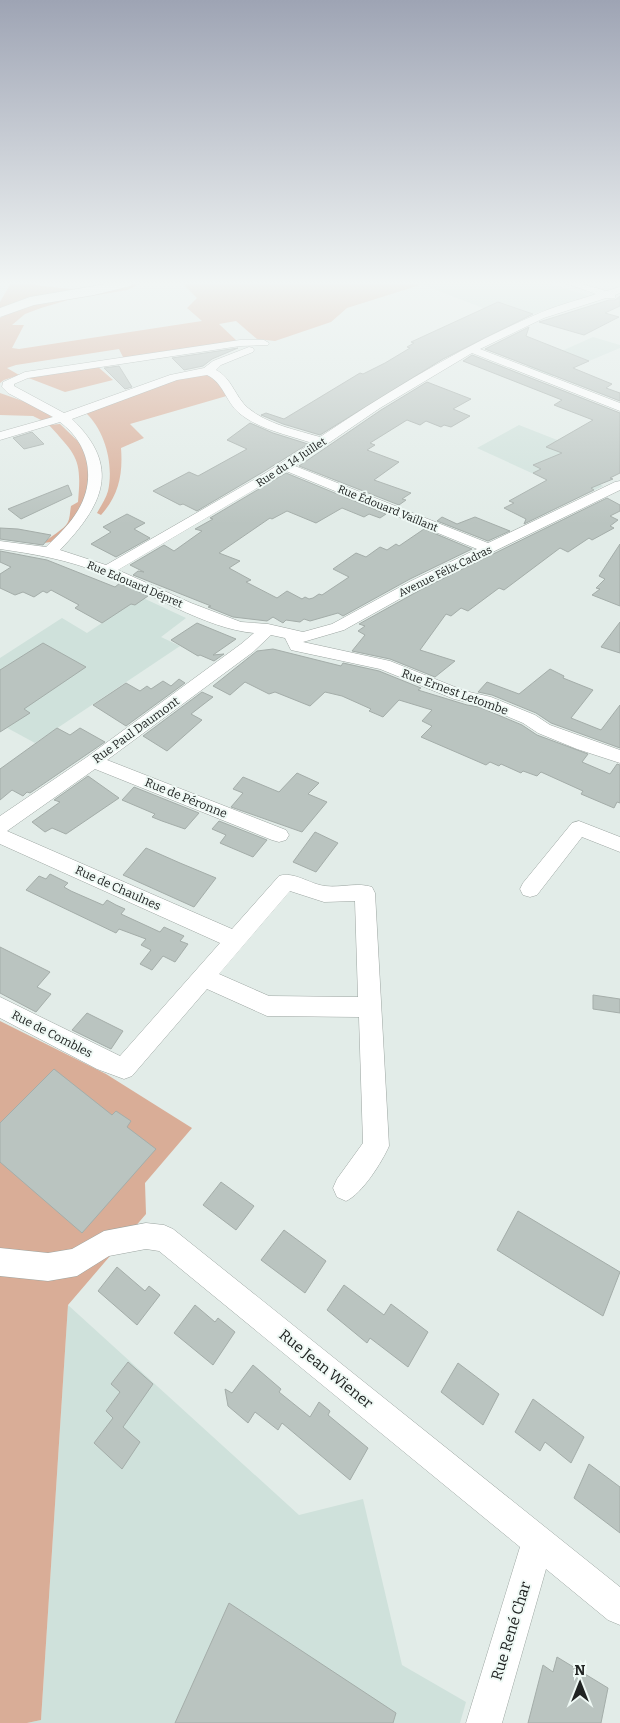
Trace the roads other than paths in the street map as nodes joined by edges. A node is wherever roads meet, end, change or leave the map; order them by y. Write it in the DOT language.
graph roads {
  1 [pos="108,363"];
  2 [pos="218,363"];
  3 [pos="446,363"];
  4 [pos="508,363"];
  5 [pos="208,371"];
  6 [pos="620,407"];
  7 [pos="61,418"];
  8 [pos="0,436"];
  9 [pos="322,442"];
  10 [pos="286,467"];
  11 [pos="620,485"];
  12 [pos="0,545"];
  13 [pos="55,547"];
  14 [pos="489,549"];
  15 [pos="107,570"];
  16 [pos="268,629"];
  17 [pos="292,635"];
  18 [pos="620,757"];
  19 [pos="93,761"];
  20 [pos="0,826"];
  21 [pos="0,836"];
  22 [pos="279,836"];
  23 [pos="620,845"];
  24 [pos="530,889"];
  25 [pos="236,940"];
  26 [pos="204,977"];
  27 [pos="0,1007"];
  28 [pos="370,1007"];
  29 [pos="346,1188"];
  30 [pos="0,1262"];
  31 [pos="538,1540"];
  32 [pos="620,1608"];
  33 [pos="484,1723"];
  1 -- 7 [label="street"];
  2 -- 5 [label="street"];
  3 -- 9 [label="street, Rue du 14 Juillet"];
  4 -- 6 [label="street"];
  5 -- 7 [label="street"];
  5 -- 9 [label="street"];
  7 -- 8 [label="street"];
  7 -- 13 [label="street"];
  9 -- 10 [label="street, Rue du 14 Juillet"];
  10 -- 14 [label="street, Rue Édouard Vaillant"];
  10 -- 15 [label="street, Rue du 14 Juillet"];
  11 -- 14 [label="street, Avenue Félix Cadras"];
  12 -- 13 [label="street, Rue Edouard Dépret"];
  13 -- 15 [label="street, Rue Edouard Dépret"];
  14 -- 17 [label="street, Avenue Félix Cadras"];
  15 -- 16 [label="street, Rue Edouard Dépret"];
  16 -- 17 [label="street, Avenue Félix Cadras"];
  16 -- 19 [label="street, Rue Paul Daumont"];
  17 -- 18 [label="street, Rue Ernest Letombe"];
  19 -- 20 [label="street, Rue Paul Daumont"];
  19 -- 22 [label="street, Rue de Péronne"];
  21 -- 25 [label="street, Rue de Chaulnes"];
  23 -- 24 [label="street"];
  25 -- 26 [label="street"];
  25 -- 28 [label="street"];
  26 -- 27 [label="street, Rue de Combles"];
  26 -- 28 [label="street"];
  28 -- 29 [label="street"];
  30 -- 31 [label="street, Rue Jean Wiener"];
  31 -- 32 [label="street, Rue Jean Wiener"];
  31 -- 33 [label="street, Rue René Char"];
}
